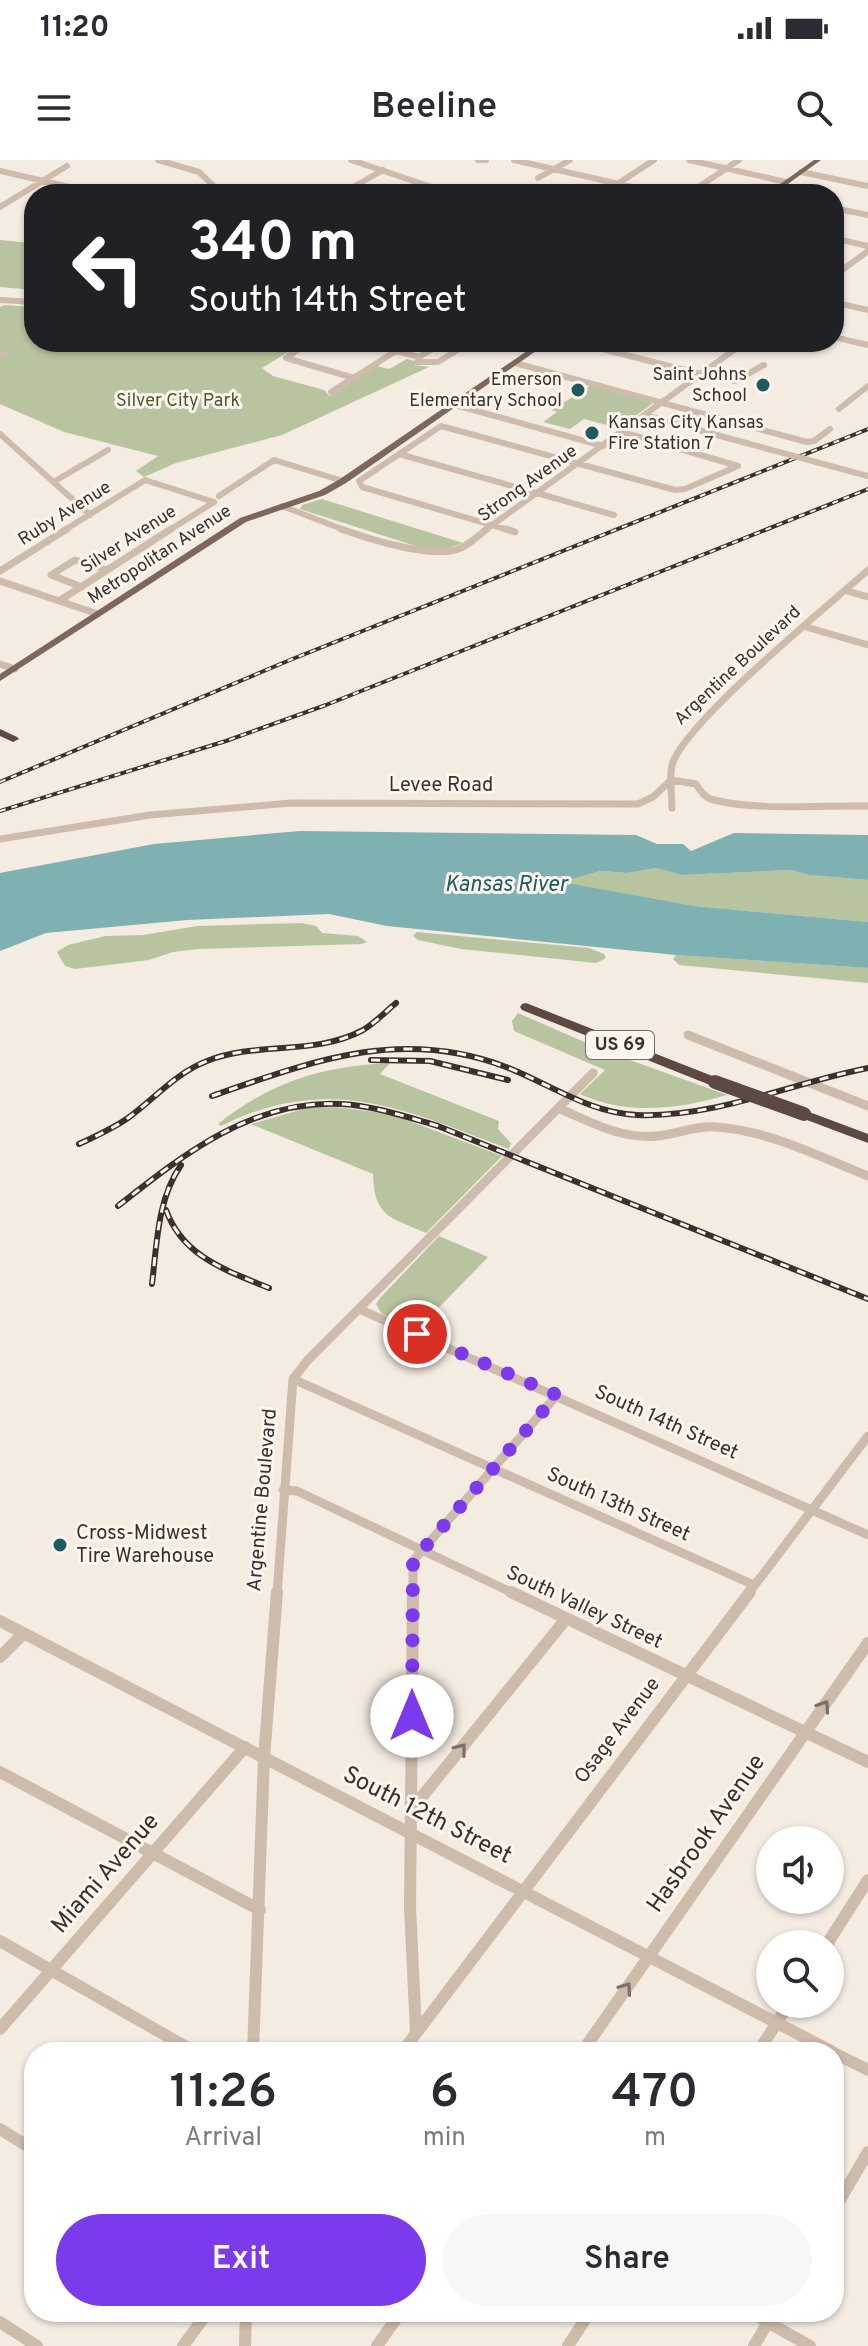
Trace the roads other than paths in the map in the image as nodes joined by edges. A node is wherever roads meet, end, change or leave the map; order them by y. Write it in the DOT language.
graph roads {
  1 [pos="158,160"];
  2 [pos="351,160"];
  3 [pos="514,160"];
  4 [pos="570,160"];
  5 [pos="654,160"];
  6 [pos="689,160"];
  7 [pos="739,160"];
  8 [pos="818,160"];
  9 [pos="67,166"];
  10 [pos="727,168"];
  11 [pos="555,169"];
  12 [pos="383,170"];
  13 [pos="0,171"];
  14 [pos="801,172"];
  15 [pos="538,178"];
  16 [pos="43,181"];
  17 [pos="786,182"];
  18 [pos="38,184"];
  19 [pos="56,184"];
  20 [pos="212,184"];
  21 [pos="358,184"];
  22 [pos="423,184"];
  23 [pos="618,184"];
  24 [pos="703,184"];
  25 [pos="784,184"];
  26 [pos="868,186"];
  27 [pos="24,192"];
  28 [pos="0,207"];
  29 [pos="844,210"];
  30 [pos="868,215"];
  31 [pos="844,241"];
  32 [pos="868,248"];
  33 [pos="844,266"];
  34 [pos="0,300"];
  35 [pos="24,301"];
  36 [pos="844,304"];
  37 [pos="868,310"];
  38 [pos="844,339"];
  39 [pos="868,345"];
  40 [pos="293,352"];
  41 [pos="394,352"];
  42 [pos="400,352"];
  43 [pos="428,352"];
  44 [pos="454,352"];
  45 [pos="531,352"];
  46 [pos="622,352"];
  47 [pos="732,352"];
  48 [pos="419,357"];
  49 [pos="515,363"];
  50 [pos="764,365"];
  51 [pos="702,374"];
  52 [pos="354,378"];
  53 [pos="868,386"];
  54 [pos="331,392"];
  55 [pos="662,402"];
  56 [pos="455,405"];
  57 [pos="839,409"];
  58 [pos="645,415"];
  59 [pos="830,429"];
  60 [pos="622,432"];
  61 [pos="0,434"];
  62 [pos="603,446"];
  63 [pos="108,450"];
  64 [pos="399,454"];
  65 [pos="580,463"];
  66 [pos="868,476"];
  67 [pos="55,481"];
  68 [pos="343,481"];
  69 [pos="538,494"];
  70 [pos="216,499"];
  71 [pos="282,506"];
  72 [pos="90,515"];
  73 [pos="614,515"];
  74 [pos="494,526"];
  75 [pos="515,532"];
  76 [pos="107,570"];
  77 [pos="868,570"];
  78 [pos="0,571"];
  79 [pos="0,581"];
  80 [pos="82,587"];
  81 [pos="847,591"];
  82 [pos="868,597"];
  83 [pos="59,601"];
  84 [pos="98,614"];
  85 [pos="806,627"];
  86 [pos="868,645"];
  87 [pos="0,664"];
  88 [pos="15,669"];
  89 [pos="0,678"];
  90 [pos="671,780"];
  91 [pos="868,806"];
  92 [pos="672,808"];
  93 [pos="0,839"];
  94 [pos="529,1004"];
  95 [pos="688,1035"];
  96 [pos="593,1073"];
  97 [pos="868,1106"];
  98 [pos="558,1108"];
  99 [pos="806,1112"];
  100 [pos="868,1131"];
  101 [pos="868,1139"];
  102 [pos="868,1176"];
  103 [pos="359,1309"];
  104 [pos="293,1379"];
  105 [pos="557,1395"];
  106 [pos="868,1436"];
  107 [pos="492,1469"];
  108 [pos="283,1490"];
  109 [pos="813,1509"];
  110 [pos="868,1535"];
  111 [pos="420,1551"];
  112 [pos="754,1585"];
  113 [pos="566,1619"];
  114 [pos="0,1621"];
  115 [pos="24,1633"];
  116 [pos="868,1643"];
  117 [pos="0,1657"];
  118 [pos="685,1676"];
  119 [pos="806,1733"];
  120 [pos="245,1747"];
  121 [pos="264,1758"];
  122 [pos="868,1762"];
  123 [pos="0,1772"];
  124 [pos="412,1809"];
  125 [pos="410,1832"];
  126 [pos="153,1854"];
  127 [pos="868,1880"];
  128 [pos="523,1891"];
  129 [pos="260,1910"];
  130 [pos="836,1930"];
  131 [pos="0,1941"];
  132 [pos="648,1956"];
  133 [pos="51,1971"];
  134 [pos="779,2018"];
  135 [pos="776,2023"];
  136 [pos="0,2029"];
  137 [pos="416,2033"];
  138 [pos="177,2042"];
  139 [pos="253,2042"];
  140 [pos="409,2042"];
  141 [pos="589,2042"];
  142 [pos="764,2042"];
  143 [pos="813,2042"];
  144 [pos="844,2058"];
  145 [pos="868,2070"];
  146 [pos="0,2129"];
  147 [pos="24,2144"];
  148 [pos="868,2152"];
  149 [pos="844,2193"];
  150 [pos="0,2322"];
  151 [pos="201,2322"];
  152 [pos="246,2322"];
  153 [pos="394,2322"];
  154 [pos="584,2322"];
  155 [pos="768,2322"];
  156 [pos="778,2322"];
  157 [pos="37,2346"];
  158 [pos="183,2346"];
  159 [pos="245,2346"];
  160 [pos="377,2346"];
  161 [pos="568,2346"];
  162 [pos="754,2346"];
  163 [pos="810,2346"];
  1 -- 20 [label="street"];
  2 -- 12 [label="street"];
  3 -- 11 [label="street"];
  4 -- 11 [label="street"];
  5 -- 23 [label="street"];
  6 -- 10 [label="street"];
  7 -- 10 [label="street"];
  8 -- 14 [label="main road"];
  9 -- 16 [label="street"];
  10 -- 17 [label="street"];
  10 -- 24 [label="street"];
  11 -- 15 [label="street"];
  11 -- 23 [label="street"];
  12 -- 21 [label="street"];
  12 -- 22 [label="street"];
  13 -- 16 [label="street"];
  14 -- 17 [label="main road"];
  14 -- 26 [label="street"];
  16 -- 18 [label="street"];
  16 -- 19 [label="street"];
  17 -- 25 [label="main road"];
  27 -- 28 [label="street"];
  29 -- 30 [label="street"];
  31 -- 32 [label="street"];
  32 -- 33 [label="street"];
  34 -- 35 [label="street"];
  36 -- 37 [label="street"];
  38 -- 39 [label="street"];
  40 -- 52 [label="street"];
  41 -- 52 [label="street"];
  42 -- 48 [label="street"];
  43 -- 48 [label="street"];
  44 -- 48 [label="street"];
  45 -- 49 [label="main road, Metropolitan Avenue"];
  46 -- 51 [label="street"];
  47 -- 51 [label="street, Strong Avenue"];
  49 -- 55 [label="street"];
  49 -- 56 [label="main road, Metropolitan Avenue"];
  50 -- 51 [label="street"];
  51 -- 55 [label="street, Strong Avenue"];
  52 -- 54 [label="street"];
  53 -- 57 [label="street"];
  55 -- 58 [label="street, Strong Avenue"];
  55 -- 59 [label="street"];
  56 -- 62 [label="street"];
  56 -- 68 [label="main road, Metropolitan Avenue"];
  58 -- 60 [label="street, Strong Avenue"];
  58 -- 66 [label="street, bridge"];
  60 -- 62 [label="street, Strong Avenue"];
  60 -- 65 [label="street"];
  61 -- 67 [label="street"];
  62 -- 65 [label="street, Strong Avenue"];
  63 -- 67 [label="street"];
  64 -- 65 [label="street"];
  64 -- 69 [label="street"];
  64 -- 74 [label="street"];
  65 -- 69 [label="street, Strong Avenue"];
  67 -- 72 [label="street"];
  68 -- 70 [label="street, Silver Avenue"];
  68 -- 71 [label="main road, Metropolitan Avenue"];
  69 -- 73 [label="street"];
  69 -- 74 [label="street, Strong Avenue"];
  70 -- 72 [label="street, Ruby Avenue"];
  70 -- 76 [label="street, Silver Avenue"];
  71 -- 74 [label="street, Strong Avenue"];
  71 -- 84 [label="main road, Metropolitan Avenue"];
  72 -- 78 [label="street, Ruby Avenue"];
  74 -- 75 [label="street"];
  76 -- 80 [label="street, Silver Avenue"];
  76 -- 80 [label="street"];
  77 -- 81 [label="street, Argentine Boulevard"];
  79 -- 83 [label="street"];
  80 -- 83 [label="street, Silver Avenue"];
  81 -- 82 [label="street"];
  81 -- 85 [label="street, Argentine Boulevard"];
  83 -- 84 [label="street"];
  84 -- 88 [label="main road, Metropolitan Avenue"];
  85 -- 86 [label="street"];
  85 -- 90 [label="street, Argentine Boulevard"];
  87 -- 88 [label="street"];
  88 -- 89 [label="main road, Metropolitan Avenue"];
  90 -- 91 [label="street"];
  90 -- 92 [label="street, Argentine Boulevard"];
  90 -- 93 [label="street, Levee Road"];
  94 -- 99 [label="highway, US 69, bridge"];
  95 -- 97 [label="street"];
  96 -- 98 [label="street"];
  98 -- 102 [label="street"];
  98 -- 103 [label="street"];
  99 -- 100 [label="highway, US 69"];
  99 -- 101 [label="highway, US 69"];
  103 -- 104 [label="street"];
  103 -- 105 [label="street, South 14th Street"];
  104 -- 107 [label="street, South 13th Street"];
  104 -- 108 [label="street, Argentine Boulevard"];
  105 -- 107 [label="street"];
  105 -- 109 [label="street, South 14th Street"];
  106 -- 109 [label="street, Osage Avenue"];
  107 -- 111 [label="street"];
  107 -- 112 [label="street, South 13th Street"];
  108 -- 111 [label="street, South Valley Street"];
  108 -- 121 [label="street, Argentine Boulevard"];
  109 -- 110 [label="street, South 14th Street"];
  109 -- 112 [label="street, Osage Avenue"];
  111 -- 113 [label="street, South Valley Street"];
  111 -- 124 [label="street"];
  112 -- 118 [label="street, Osage Avenue"];
  113 -- 118 [label="street, South Valley Street"];
  124 -- 113 [label="street, one-way"];
  114 -- 115 [label="street, South 12th Street"];
  115 -- 117 [label="street"];
  115 -- 120 [label="street, South 12th Street"];
  119 -- 116 [label="street, Hasbrook Avenue, one-way"];
  118 -- 119 [label="street, South Valley Street"];
  118 -- 128 [label="street, Osage Avenue"];
  119 -- 122 [label="street, South Valley Street"];
  119 -- 132 [label="street, Hasbrook Avenue"];
  120 -- 121 [label="street, South 12th Street"];
  120 -- 126 [label="street, Miami Avenue"];
  121 -- 125 [label="street, South 12th Street"];
  121 -- 129 [label="street, Argentine Boulevard"];
  123 -- 126 [label="street"];
  124 -- 125 [label="street"];
  125 -- 128 [label="street, South 12th Street"];
  125 -- 137 [label="street"];
  126 -- 129 [label="street"];
  126 -- 133 [label="street, Miami Avenue"];
  127 -- 130 [label="street"];
  128 -- 132 [label="street, South 12th Street"];
  128 -- 137 [label="street, Osage Avenue"];
  129 -- 139 [label="street, Argentine Boulevard"];
  131 -- 133 [label="street"];
  132 -- 135 [label="street, South 12th Street"];
  141 -- 132 [label="street, Hasbrook Avenue, one-way"];
  133 -- 136 [label="street, Miami Avenue"];
  133 -- 138 [label="street"];
  134 -- 135 [label="street"];
  135 -- 142 [label="street"];
  135 -- 143 [label="street, South 12th Street"];
  137 -- 140 [label="street, Osage Avenue"];
  144 -- 145 [label="street, South 12th Street"];
  146 -- 147 [label="street"];
  148 -- 149 [label="street"];
  150 -- 157 [label="street"];
  151 -- 158 [label="street"];
  152 -- 159 [label="street"];
  153 -- 160 [label="street"];
  154 -- 161 [label="street"];
  155 -- 162 [label="street"];
  156 -- 163 [label="street"];
}
